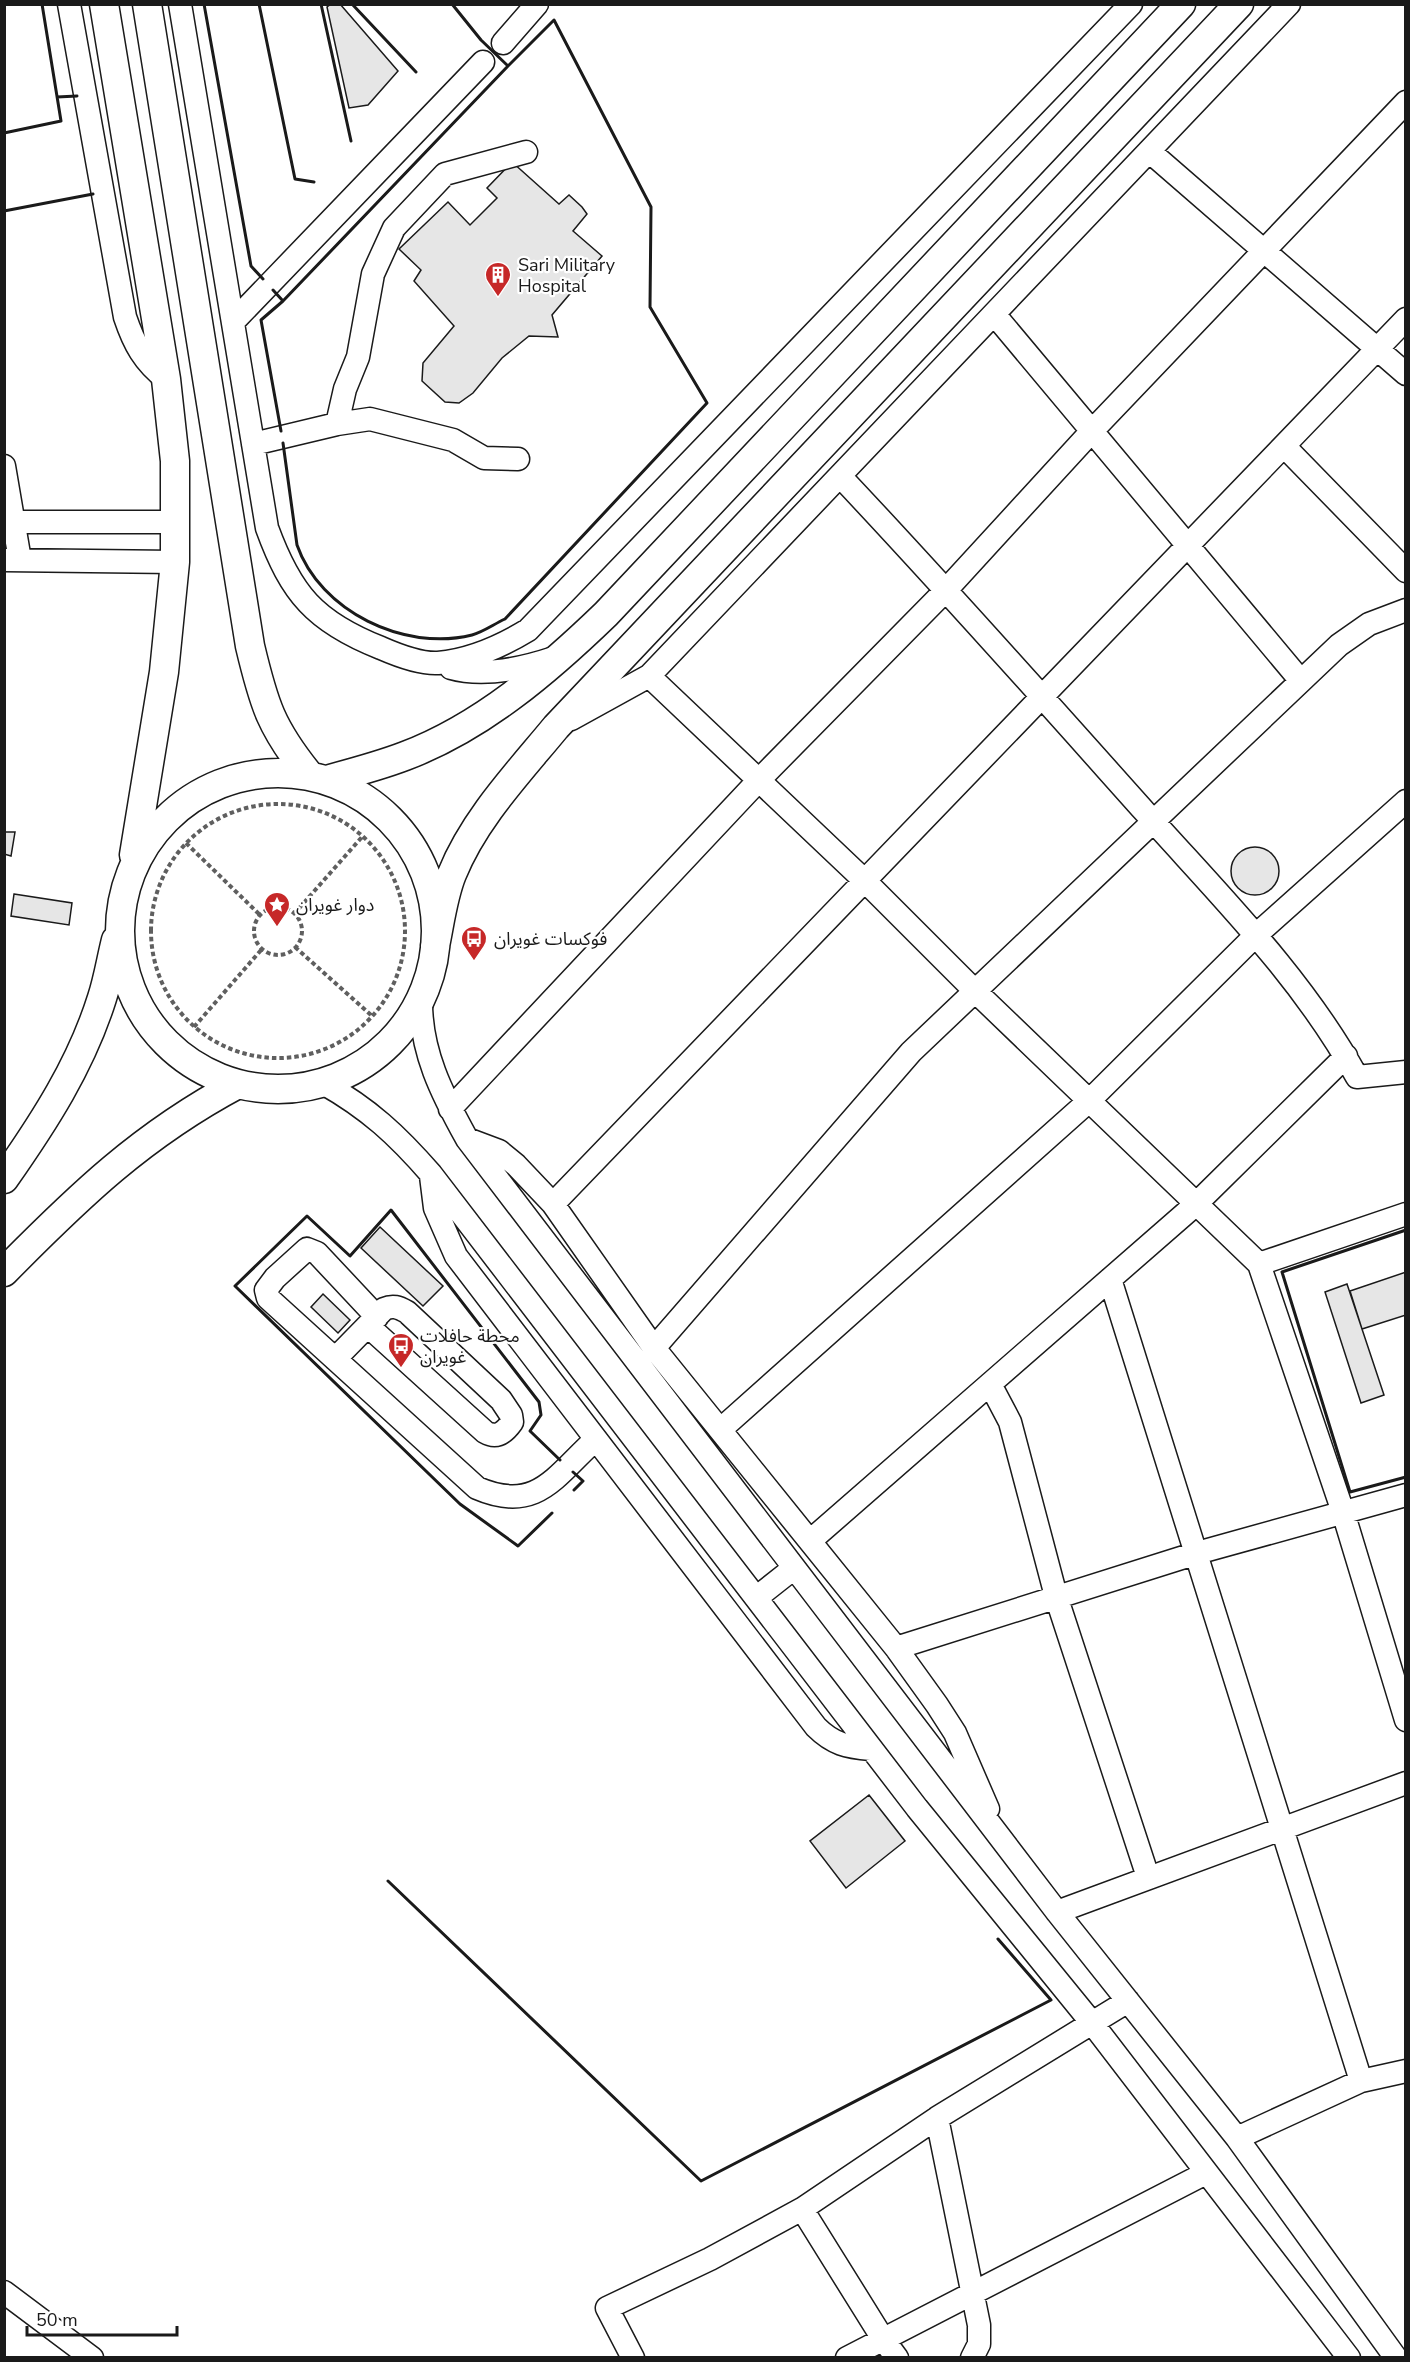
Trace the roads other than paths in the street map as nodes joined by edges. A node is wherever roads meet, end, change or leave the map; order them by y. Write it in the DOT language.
graph roads {
  1 [pos="69,4"];
  2 [pos="104,4"];
  3 [pos="147,4"];
  4 [pos="180,4"];
  5 [pos="537,4"];
  6 [pos="1131,4"];
  7 [pos="1181,4"];
  8 [pos="1239,4"];
  9 [pos="1289,4"];
  10 [pos="502,43"];
  11 [pos="483,62"];
  12 [pos="1406,102"];
  13 [pos="1149,151"];
  14 [pos="526,152"];
  15 [pos="1265,250"];
  16 [pos="994,314"];
  17 [pos="1406,319"];
  18 [pos="232,322"];
  19 [pos="1377,348"];
  20 [pos="1406,374"];
  21 [pos="166,379"];
  22 [pos="337,424"];
  23 [pos="1091,432"];
  24 [pos="253,444"];
  25 [pos="1284,446"];
  26 [pos="518,459"];
  27 [pos="4,466"];
  28 [pos="840,476"];
  29 [pos="10,522"];
  30 [pos="176,522"];
  31 [pos="1188,546"];
  32 [pos="12,560"];
  33 [pos="1403,561"];
  34 [pos="175,562"];
  35 [pos="947,589"];
  36 [pos="1406,610"];
  37 [pos="564,655"];
  38 [pos="435,663"];
  39 [pos="649,676"];
  40 [pos="1301,681"];
  41 [pos="1043,697"];
  42 [pos="556,727"];
  43 [pos="318,778"];
  44 [pos="758,781"];
  45 [pos="1406,801"];
  46 [pos="1153,820"];
  47 [pos="128,879"];
  48 [pos="865,881"];
  49 [pos="120,924"];
  50 [pos="1256,935"];
  51 [pos="435,946"];
  52 [pos="974,990"];
  53 [pos="421,999"];
  54 [pos="1346,1056"];
  55 [pos="1406,1072"];
  56 [pos="323,1083"];
  57 [pos="238,1084"];
  58 [pos="1090,1100"];
  59 [pos="450,1109"];
  60 [pos="467,1139"];
  61 [pos="431,1174"];
  62 [pos="4,1179"];
  63 [pos="553,1204"];
  64 [pos="1195,1204"];
  65 [pos="1406,1214"];
  66 [pos="1259,1264"];
  67 [pos="4,1272"];
  68 [pos="1110,1279"];
  69 [pos="372,1321"];
  70 [pos="654,1348"];
  71 [pos="335,1359"];
  72 [pos="990,1384"];
  73 [pos="607,1403"];
  74 [pos="590,1430"];
  75 [pos="720,1430"];
  76 [pos="1406,1496"];
  77 [pos="1343,1512"];
  78 [pos="810,1541"];
  79 [pos="1197,1553"];
  80 [pos="794,1568"];
  81 [pos="1056,1596"];
  82 [pos="756,1598"];
  83 [pos="787,1639"];
  84 [pos="896,1648"];
  85 [pos="763,1657"];
  86 [pos="1406,1720"];
  87 [pos="871,1749"];
  88 [pos="1406,1783"];
  89 [pos="1282,1827"];
  90 [pos="997,1833"];
  91 [pos="1148,1877"];
  92 [pos="1057,1912"];
  93 [pos="1128,2001"];
  94 [pos="1092,2023"];
  95 [pos="1406,2071"];
  96 [pos="1360,2081"];
  97 [pos="937,2118"];
  98 [pos="1237,2138"];
  99 [pos="1206,2173"];
  100 [pos="802,2209"];
  101 [pos="4,2292"];
  102 [pos="974,2293"];
  103 [pos="883,2339"];
  104 [pos="92,2358"];
  105 [pos="633,2358"];
  106 [pos="847,2358"];
  107 [pos="897,2358"];
  108 [pos="972,2358"];
  109 [pos="1350,2358"];
  110 [pos="1396,2358"];
  1 -- 21 [label="street"];
  2 -- 21 [label="main road"];
  3 -- 43 [label="main road"];
  4 -- 18 [label="street"];
  5 -- 10 [label="street"];
  6 -- 38 [label="street"];
  7 -- 37 [label="main road"];
  8 -- 42 [label="main road"];
  9 -- 13 [label="street"];
  11 -- 18 [label="street"];
  12 -- 15 [label="street"];
  13 -- 15 [label="street"];
  13 -- 16 [label="street"];
  14 -- 22 [label="street"];
  15 -- 19 [label="street"];
  15 -- 23 [label="street"];
  16 -- 23 [label="street"];
  16 -- 28 [label="street"];
  17 -- 19 [label="street"];
  18 -- 24 [label="street"];
  19 -- 20 [label="street"];
  19 -- 25 [label="street"];
  21 -- 30 [label="main road"];
  22 -- 24 [label="street"];
  22 -- 26 [label="street"];
  23 -- 31 [label="street"];
  23 -- 35 [label="street"];
  24 -- 38 [label="street"];
  25 -- 31 [label="street"];
  25 -- 33 [label="street"];
  27 -- 29 [label="street"];
  28 -- 35 [label="street"];
  28 -- 39 [label="street"];
  29 -- 30 [label="street"];
  29 -- 32 [label="street"];
  30 -- 34 [label="main road"];
  31 -- 40 [label="street"];
  31 -- 41 [label="street"];
  32 -- 34 [label="street"];
  34 -- 47 [label="main road"];
  35 -- 41 [label="street"];
  35 -- 44 [label="street"];
  36 -- 40 [label="street"];
  37 -- 38 [label="street"];
  37 -- 43 [label="main road"];
  39 -- 42 [label="street"];
  39 -- 44 [label="street"];
  40 -- 46 [label="street"];
  41 -- 46 [label="street"];
  41 -- 48 [label="street"];
  42 -- 51 [label="main road"];
  43 -- 47 [label="main road"];
  43 -- 51 [label="main road"];
  44 -- 48 [label="street"];
  44 -- 59 [label="street"];
  45 -- 50 [label="street"];
  46 -- 50 [label="street"];
  46 -- 52 [label="street"];
  47 -- 49 [label="main road"];
  48 -- 52 [label="street"];
  48 -- 63 [label="street"];
  49 -- 57 [label="main road"];
  49 -- 62 [label="main road"];
  50 -- 54 [label="street"];
  50 -- 58 [label="street"];
  51 -- 53 [label="main road"];
  52 -- 58 [label="street"];
  52 -- 70 [label="street"];
  53 -- 56 [label="main road"];
  53 -- 59 [label="street"];
  54 -- 55 [label="street"];
  54 -- 64 [label="street"];
  56 -- 57 [label="main road"];
  56 -- 61 [label="street"];
  57 -- 67 [label="main road"];
  58 -- 64 [label="street"];
  58 -- 75 [label="street"];
  59 -- 60 [label="street"];
  60 -- 63 [label="street"];
  60 -- 80 [label="street"];
  61 -- 73 [label="street"];
  61 -- 74 [label="street"];
  63 -- 70 [label="street"];
  64 -- 66 [label="street"];
  64 -- 68 [label="street"];
  65 -- 66 [label="street"];
  66 -- 77 [label="street"];
  68 -- 72 [label="street"];
  68 -- 79 [label="street"];
  69 -- 69 [label="street"];
  69 -- 71 [label="street"];
  69 -- 71 [label="street"];
  70 -- 75 [label="street"];
  71 -- 74 [label="street"];
  72 -- 78 [label="street"];
  72 -- 81 [label="street"];
  73 -- 74 [label="street"];
  73 -- 82 [label="street"];
  74 -- 85 [label="street"];
  75 -- 78 [label="street"];
  76 -- 77 [label="street"];
  77 -- 79 [label="street"];
  77 -- 86 [label="street"];
  78 -- 84 [label="street"];
  79 -- 81 [label="street"];
  79 -- 89 [label="street"];
  80 -- 82 [label="street"];
  80 -- 90 [label="street"];
  81 -- 84 [label="street"];
  81 -- 91 [label="street"];
  82 -- 83 [label="street"];
  83 -- 85 [label="street"];
  83 -- 87 [label="street"];
  84 -- 90 [label="street"];
  85 -- 87 [label="street"];
  87 -- 94 [label="street"];
  88 -- 89 [label="street"];
  89 -- 91 [label="street"];
  89 -- 96 [label="street"];
  90 -- 92 [label="street"];
  91 -- 92 [label="street"];
  92 -- 93 [label="street"];
  93 -- 94 [label="street"];
  93 -- 98 [label="street"];
  94 -- 97 [label="street"];
  94 -- 99 [label="street"];
  95 -- 96 [label="street"];
  96 -- 98 [label="street"];
  97 -- 100 [label="street"];
  97 -- 102 [label="street"];
  98 -- 110 [label="street"];
  99 -- 102 [label="street"];
  99 -- 109 [label="street"];
  100 -- 103 [label="street"];
  100 -- 105 [label="street"];
  101 -- 104 [label="street"];
  102 -- 103 [label="street"];
  102 -- 108 [label="street"];
  103 -- 106 [label="street"];
  103 -- 107 [label="street"];
}
